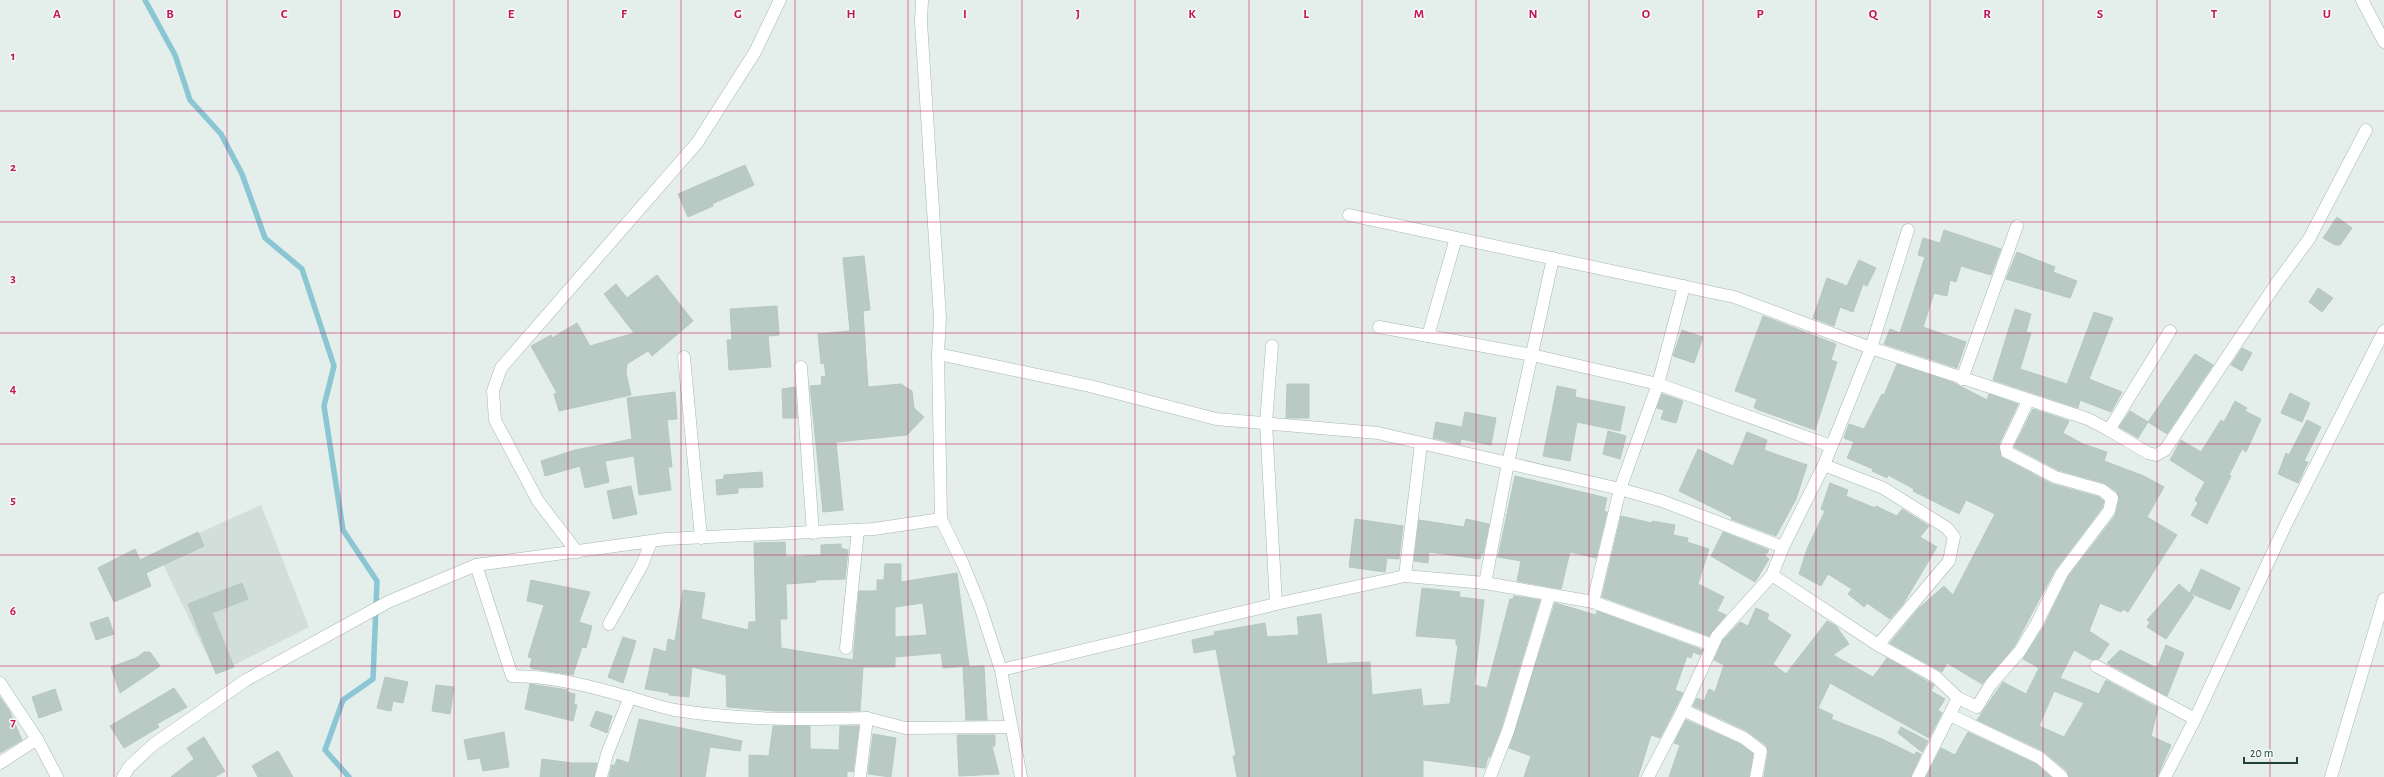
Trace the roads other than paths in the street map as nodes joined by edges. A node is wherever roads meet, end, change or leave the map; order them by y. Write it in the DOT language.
graph roads {
  1 [pos="780,0"];
  2 [pos="922,0"];
  3 [pos="2362,0"];
  4 [pos="2384,42"];
  5 [pos="2366,130"];
  6 [pos="1349,215"];
  7 [pos="2017,226"];
  8 [pos="1908,230"];
  9 [pos="1456,238"];
  10 [pos="1553,258"];
  11 [pos="1684,286"];
  12 [pos="1379,327"];
  13 [pos="2170,331"];
  14 [pos="2384,331"];
  15 [pos="1428,336"];
  16 [pos="1272,346"];
  17 [pos="1871,348"];
  18 [pos="938,354"];
  19 [pos="1532,355"];
  20 [pos="684,356"];
  21 [pos="801,367"];
  22 [pos="1962,379"];
  23 [pos="1658,384"];
  24 [pos="2028,401"];
  25 [pos="1266,423"];
  26 [pos="2109,430"];
  27 [pos="1421,444"];
  28 [pos="1831,446"];
  29 [pos="1508,464"];
  30 [pos="1824,465"];
  31 [pos="1620,489"];
  32 [pos="941,519"];
  33 [pos="858,530"];
  34 [pos="813,533"];
  35 [pos="701,538"];
  36 [pos="651,542"];
  37 [pos="1783,547"];
  38 [pos="577,552"];
  39 [pos="476,565"];
  40 [pos="1772,575"];
  41 [pos="1405,576"];
  42 [pos="1485,583"];
  43 [pos="1549,596"];
  44 [pos="2384,600"];
  45 [pos="1593,602"];
  46 [pos="1276,604"];
  47 [pos="609,624"];
  48 [pos="1712,645"];
  49 [pos="1878,645"];
  50 [pos="846,648"];
  51 [pos="2096,666"];
  52 [pos="1001,670"];
  53 [pos="0,683"];
  54 [pos="630,697"];
  55 [pos="1958,698"];
  56 [pos="1683,710"];
  57 [pos="1950,715"];
  58 [pos="866,718"];
  59 [pos="2195,719"];
  60 [pos="1011,727"];
  61 [pos="36,739"];
  62 [pos="0,763"];
  63 [pos="57,777"];
  64 [pos="123,777"];
  65 [pos="601,777"];
  66 [pos="860,777"];
  67 [pos="1021,777"];
  68 [pos="1490,777"];
  69 [pos="1648,777"];
  70 [pos="1756,777"];
  71 [pos="1918,777"];
  72 [pos="2062,777"];
  73 [pos="2165,777"];
  74 [pos="2331,777"];
  1 -- 38 [label="street"];
  2 -- 18 [label="street"];
  3 -- 4 [label="street"];
  5 -- 26 [label="street"];
  6 -- 9 [label="street"];
  7 -- 22 [label="street"];
  8 -- 17 [label="street"];
  9 -- 10 [label="street"];
  9 -- 15 [label="street"];
  10 -- 11 [label="street"];
  10 -- 19 [label="street"];
  11 -- 17 [label="street"];
  11 -- 23 [label="street"];
  12 -- 15 [label="street"];
  13 -- 26 [label="street"];
  14 -- 59 [label="street"];
  15 -- 19 [label="street"];
  16 -- 25 [label="street"];
  17 -- 22 [label="street"];
  17 -- 28 [label="street"];
  18 -- 25 [label="street"];
  18 -- 32 [label="street"];
  19 -- 23 [label="street"];
  19 -- 29 [label="street"];
  20 -- 35 [label="street"];
  21 -- 34 [label="street"];
  22 -- 24 [label="street"];
  23 -- 28 [label="street"];
  23 -- 31 [label="street"];
  24 -- 26 [label="street"];
  24 -- 55 [label="street"];
  25 -- 27 [label="street"];
  25 -- 46 [label="street"];
  27 -- 29 [label="street"];
  27 -- 41 [label="street"];
  28 -- 30 [label="street"];
  29 -- 31 [label="street"];
  29 -- 42 [label="street"];
  30 -- 37 [label="street"];
  30 -- 49 [label="street"];
  31 -- 37 [label="street"];
  31 -- 45 [label="street"];
  32 -- 33 [label="street"];
  32 -- 52 [label="street"];
  33 -- 34 [label="street"];
  33 -- 50 [label="street"];
  34 -- 35 [label="street"];
  35 -- 36 [label="street"];
  36 -- 38 [label="street"];
  36 -- 47 [label="street"];
  37 -- 40 [label="street"];
  38 -- 39 [label="street"];
  39 -- 54 [label="street"];
  39 -- 64 [label="street"];
  40 -- 48 [label="street"];
  40 -- 49 [label="street"];
  41 -- 42 [label="street"];
  41 -- 46 [label="street"];
  42 -- 43 [label="street"];
  43 -- 45 [label="street"];
  43 -- 68 [label="street"];
  44 -- 74 [label="street"];
  45 -- 48 [label="street"];
  46 -- 52 [label="street"];
  48 -- 56 [label="street"];
  49 -- 55 [label="street"];
  51 -- 59 [label="street"];
  52 -- 60 [label="street"];
  53 -- 61 [label="street"];
  54 -- 58 [label="street"];
  54 -- 65 [label="street"];
  55 -- 57 [label="street"];
  56 -- 69 [label="street"];
  56 -- 70 [label="street"];
  57 -- 71 [label="street"];
  57 -- 72 [label="street"];
  58 -- 60 [label="street"];
  58 -- 66 [label="street"];
  59 -- 73 [label="street"];
  60 -- 67 [label="street"];
  61 -- 62 [label="street"];
  61 -- 63 [label="street"];
}
